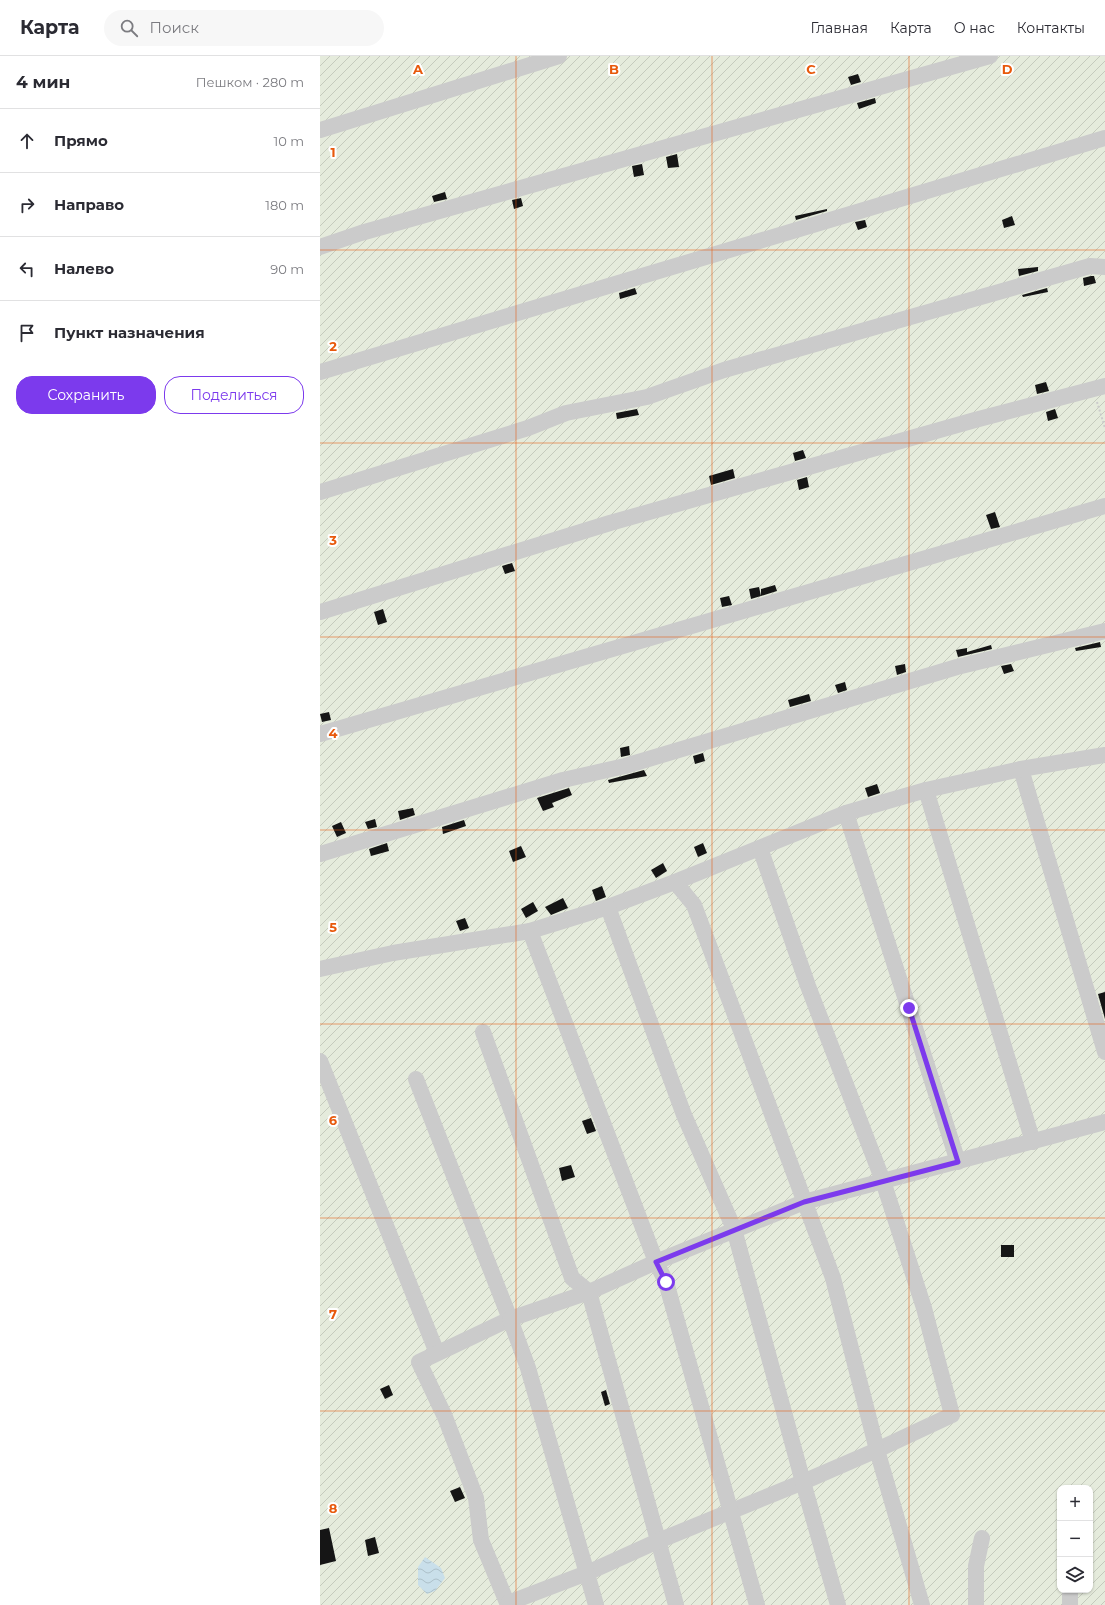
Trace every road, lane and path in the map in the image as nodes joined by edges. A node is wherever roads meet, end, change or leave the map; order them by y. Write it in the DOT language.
graph roads {
  1 [pos="559,56"];
  2 [pos="990,56"];
  3 [pos="320,130"];
  4 [pos="1105,138"];
  5 [pos="320,247"];
  6 [pos="1105,266"];
  7 [pos="320,372"];
  8 [pos="1103,393"];
  9 [pos="1105,428"];
  10 [pos="320,492"];
  11 [pos="1105,506"];
  12 [pos="320,612"];
  13 [pos="1105,631"];
  14 [pos="320,734"];
  15 [pos="1105,755"];
  16 [pos="1021,769"];
  17 [pos="926,790"];
  18 [pos="846,813"];
  19 [pos="760,848"];
  20 [pos="320,854"];
  21 [pos="675,882"];
  22 [pos="608,907"];
  23 [pos="530,931"];
  24 [pos="320,969"];
  25 [pos="483,1032"];
  26 [pos="1105,1052"];
  27 [pos="320,1061"];
  28 [pos="416,1079"];
  29 [pos="1105,1122"];
  30 [pos="1033,1142"];
  31 [pos="958,1162"];
  32 [pos="883,1181"];
  33 [pos="804,1202"];
  34 [pos="734,1229"];
  35 [pos="656,1262"];
  36 [pos="589,1292"];
  37 [pos="510,1319"];
  38 [pos="437,1354"];
  39 [pos="877,1450"];
  40 [pos="802,1482"];
  41 [pos="731,1511"];
  42 [pos="982,1538"];
  43 [pos="658,1541"];
  44 [pos="587,1574"];
  45 [pos="1070,1593"];
  46 [pos="508,1604"];
  47 [pos="596,1605"];
  48 [pos="676,1605"];
  49 [pos="757,1605"];
  50 [pos="838,1605"];
  51 [pos="922,1605"];
  52 [pos="976,1605"];
  53 [pos="1070,1605"];
  1 -- 3 [label="lane"];
  2 -- 5 [label="lane"];
  4 -- 7 [label="lane"];
  6 -- 10 [label="lane"];
  8 -- 9 [label="path"];
  8 -- 12 [label="lane"];
  11 -- 14 [label="lane"];
  13 -- 20 [label="lane"];
  15 -- 16 [label="lane"];
  16 -- 17 [label="lane"];
  16 -- 26 [label="lane"];
  17 -- 18 [label="lane"];
  17 -- 30 [label="lane"];
  18 -- 19 [label="lane"];
  18 -- 31 [label="lane"];
  19 -- 21 [label="lane"];
  19 -- 32 [label="lane"];
  21 -- 22 [label="lane"];
  21 -- 33 [label="lane"];
  22 -- 23 [label="lane"];
  22 -- 34 [label="lane"];
  23 -- 24 [label="lane"];
  23 -- 35 [label="lane"];
  25 -- 36 [label="lane"];
  27 -- 38 [label="lane"];
  28 -- 37 [label="lane"];
  29 -- 30 [label="lane"];
  30 -- 31 [label="lane"];
  31 -- 32 [label="lane"];
  32 -- 33 [label="lane"];
  32 -- 39 [label="lane"];
  33 -- 34 [label="lane"];
  33 -- 39 [label="lane"];
  34 -- 35 [label="lane"];
  34 -- 40 [label="lane"];
  35 -- 36 [label="lane"];
  35 -- 41 [label="lane"];
  36 -- 37 [label="lane"];
  36 -- 43 [label="lane"];
  37 -- 38 [label="lane"];
  37 -- 44 [label="lane"];
  38 -- 46 [label="lane"];
  39 -- 40 [label="lane"];
  39 -- 51 [label="lane"];
  40 -- 41 [label="lane"];
  40 -- 50 [label="lane"];
  41 -- 43 [label="lane"];
  41 -- 49 [label="lane"];
  42 -- 52 [label="lane"];
  43 -- 44 [label="lane"];
  43 -- 48 [label="lane"];
  44 -- 46 [label="lane"];
  44 -- 47 [label="lane"];
  45 -- 53 [label="lane"];
}
